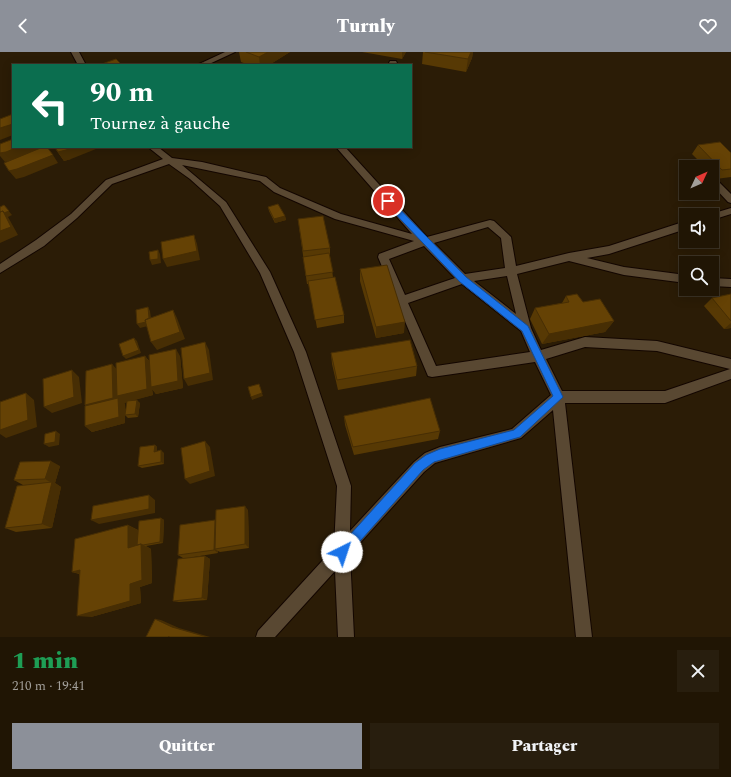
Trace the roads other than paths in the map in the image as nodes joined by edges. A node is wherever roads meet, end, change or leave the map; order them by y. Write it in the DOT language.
graph roads {
  1 [pos="75,52"];
  2 [pos="231,52"];
  3 [pos="81,64"];
  4 [pos="202,64"];
  5 [pos="153,148"];
  6 [pos="341,148"];
  7 [pos="170,160"];
  8 [pos="719,187"];
  9 [pos="731,200"];
  10 [pos="731,211"];
  11 [pos="719,215"];
  12 [pos="679,227"];
  13 [pos="426,241"];
  14 [pos="568,257"];
  15 [pos="0,269"];
  16 [pos="511,271"];
  17 [pos="679,278"];
  18 [pos="463,279"];
  19 [pos="719,282"];
  20 [pos="731,283"];
  21 [pos="402,301"];
  22 [pos="525,328"];
  23 [pos="538,356"];
  24 [pos="731,364"];
  25 [pos="731,374"];
  26 [pos="558,397"];
  27 [pos="342,552"];
  28 [pos="264,637"];
  29 [pos="346,637"];
  30 [pos="584,637"];
  1 -- 3 [label="street"];
  2 -- 4 [label="street"];
  5 -- 7 [label="street"];
  6 -- 13 [label="street"];
  7 -- 13 [label="street"];
  7 -- 15 [label="street"];
  7 -- 27 [label="street"];
  8 -- 9 [label="street"];
  10 -- 11 [label="street"];
  12 -- 14 [label="street"];
  13 -- 16 [label="street"];
  13 -- 18 [label="street"];
  13 -- 21 [label="street"];
  14 -- 16 [label="street"];
  14 -- 17 [label="street"];
  16 -- 18 [label="street"];
  16 -- 22 [label="street"];
  18 -- 21 [label="street"];
  18 -- 22 [label="street"];
  19 -- 20 [label="street"];
  21 -- 23 [label="street"];
  22 -- 23 [label="street"];
  23 -- 24 [label="street"];
  23 -- 26 [label="street"];
  25 -- 26 [label="street"];
  26 -- 27 [label="street"];
  26 -- 30 [label="street"];
  27 -- 28 [label="street"];
  27 -- 29 [label="street"];
}
